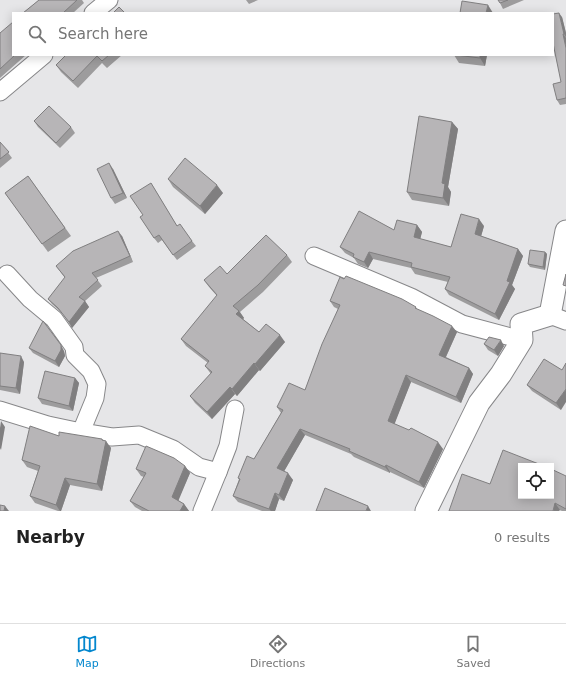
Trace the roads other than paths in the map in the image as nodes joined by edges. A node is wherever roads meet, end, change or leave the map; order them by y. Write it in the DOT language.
graph roads {
  1 [pos="109,0"];
  2 [pos="95,12"];
  3 [pos="43,56"];
  4 [pos="0,92"];
  5 [pos="566,231"];
  6 [pos="314,256"];
  7 [pos="7,274"];
  8 [pos="558,318"];
  9 [pos="522,340"];
  10 [pos="235,409"];
  11 [pos="0,410"];
  12 [pos="81,432"];
  13 [pos="218,472"];
  14 [pos="202,511"];
  15 [pos="426,511"];
  1 -- 2 [label="street"];
  3 -- 4 [label="street"];
  5 -- 8 [label="street"];
  6 -- 9 [label="street"];
  7 -- 12 [label="street"];
  8 -- 9 [label="street"];
  9 -- 15 [label="street"];
  10 -- 13 [label="street"];
  11 -- 12 [label="street"];
  12 -- 13 [label="street"];
  13 -- 14 [label="street"];
}
